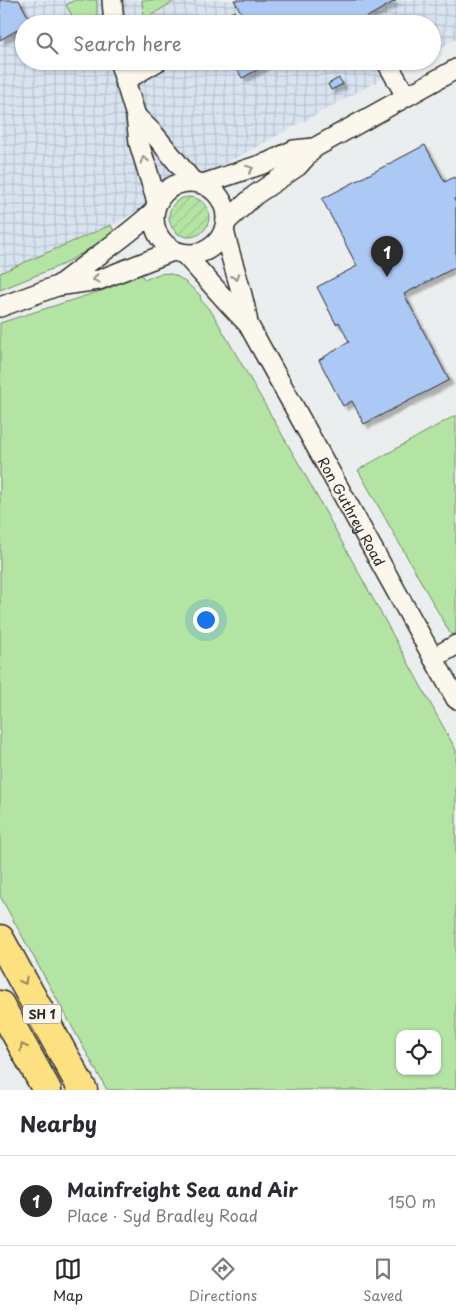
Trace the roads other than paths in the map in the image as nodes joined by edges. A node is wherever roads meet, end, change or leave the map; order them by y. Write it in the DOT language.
graph roads {
  1 [pos="112,0"];
  2 [pos="113,15"];
  3 [pos="456,69"];
  4 [pos="121,70"];
  5 [pos="143,70"];
  6 [pos="391,70"];
  7 [pos="124,81"];
  8 [pos="406,96"];
  9 [pos="136,116"];
  10 [pos="314,148"];
  11 [pos="198,183"];
  12 [pos="155,207"];
  13 [pos="225,226"];
  14 [pos="179,252"];
  15 [pos="57,286"];
  16 [pos="0,307"];
  17 [pos="248,324"];
  18 [pos="456,646"];
  19 [pos="433,658"];
  20 [pos="456,699"];
  21 [pos="0,939"];
  22 [pos="0,1005"];
  23 [pos="47,1090"];
  24 [pos="84,1090"];
  1 -- 2 [label="street"];
  3 -- 8 [label="street"];
  4 -- 7 [label="street"];
  5 -- 7 [label="street"];
  6 -- 8 [label="street"];
  7 -- 9 [label="street"];
  8 -- 10 [label="street"];
  9 -- 11 [label="street"];
  12 -- 9 [label="street, one-way"];
  11 -- 10 [label="street, one-way"];
  10 -- 13 [label="street"];
  11 -- 12 [label="street"];
  11 -- 13 [label="street"];
  12 -- 14 [label="street"];
  12 -- 15 [label="street"];
  13 -- 14 [label="street"];
  13 -- 17 [label="street, Ron Guthrey Road, one-way"];
  14 -- 15 [label="street, one-way"];
  14 -- 17 [label="street, Ron Guthrey Road"];
  15 -- 16 [label="street"];
  17 -- 19 [label="street, Ron Guthrey Road"];
  18 -- 19 [label="street"];
  19 -- 20 [label="street, Ron Guthrey Road"];
  21 -- 24 [label="highway, SH 1, one-way"];
  23 -- 22 [label="highway, SH 1, one-way"];
}
